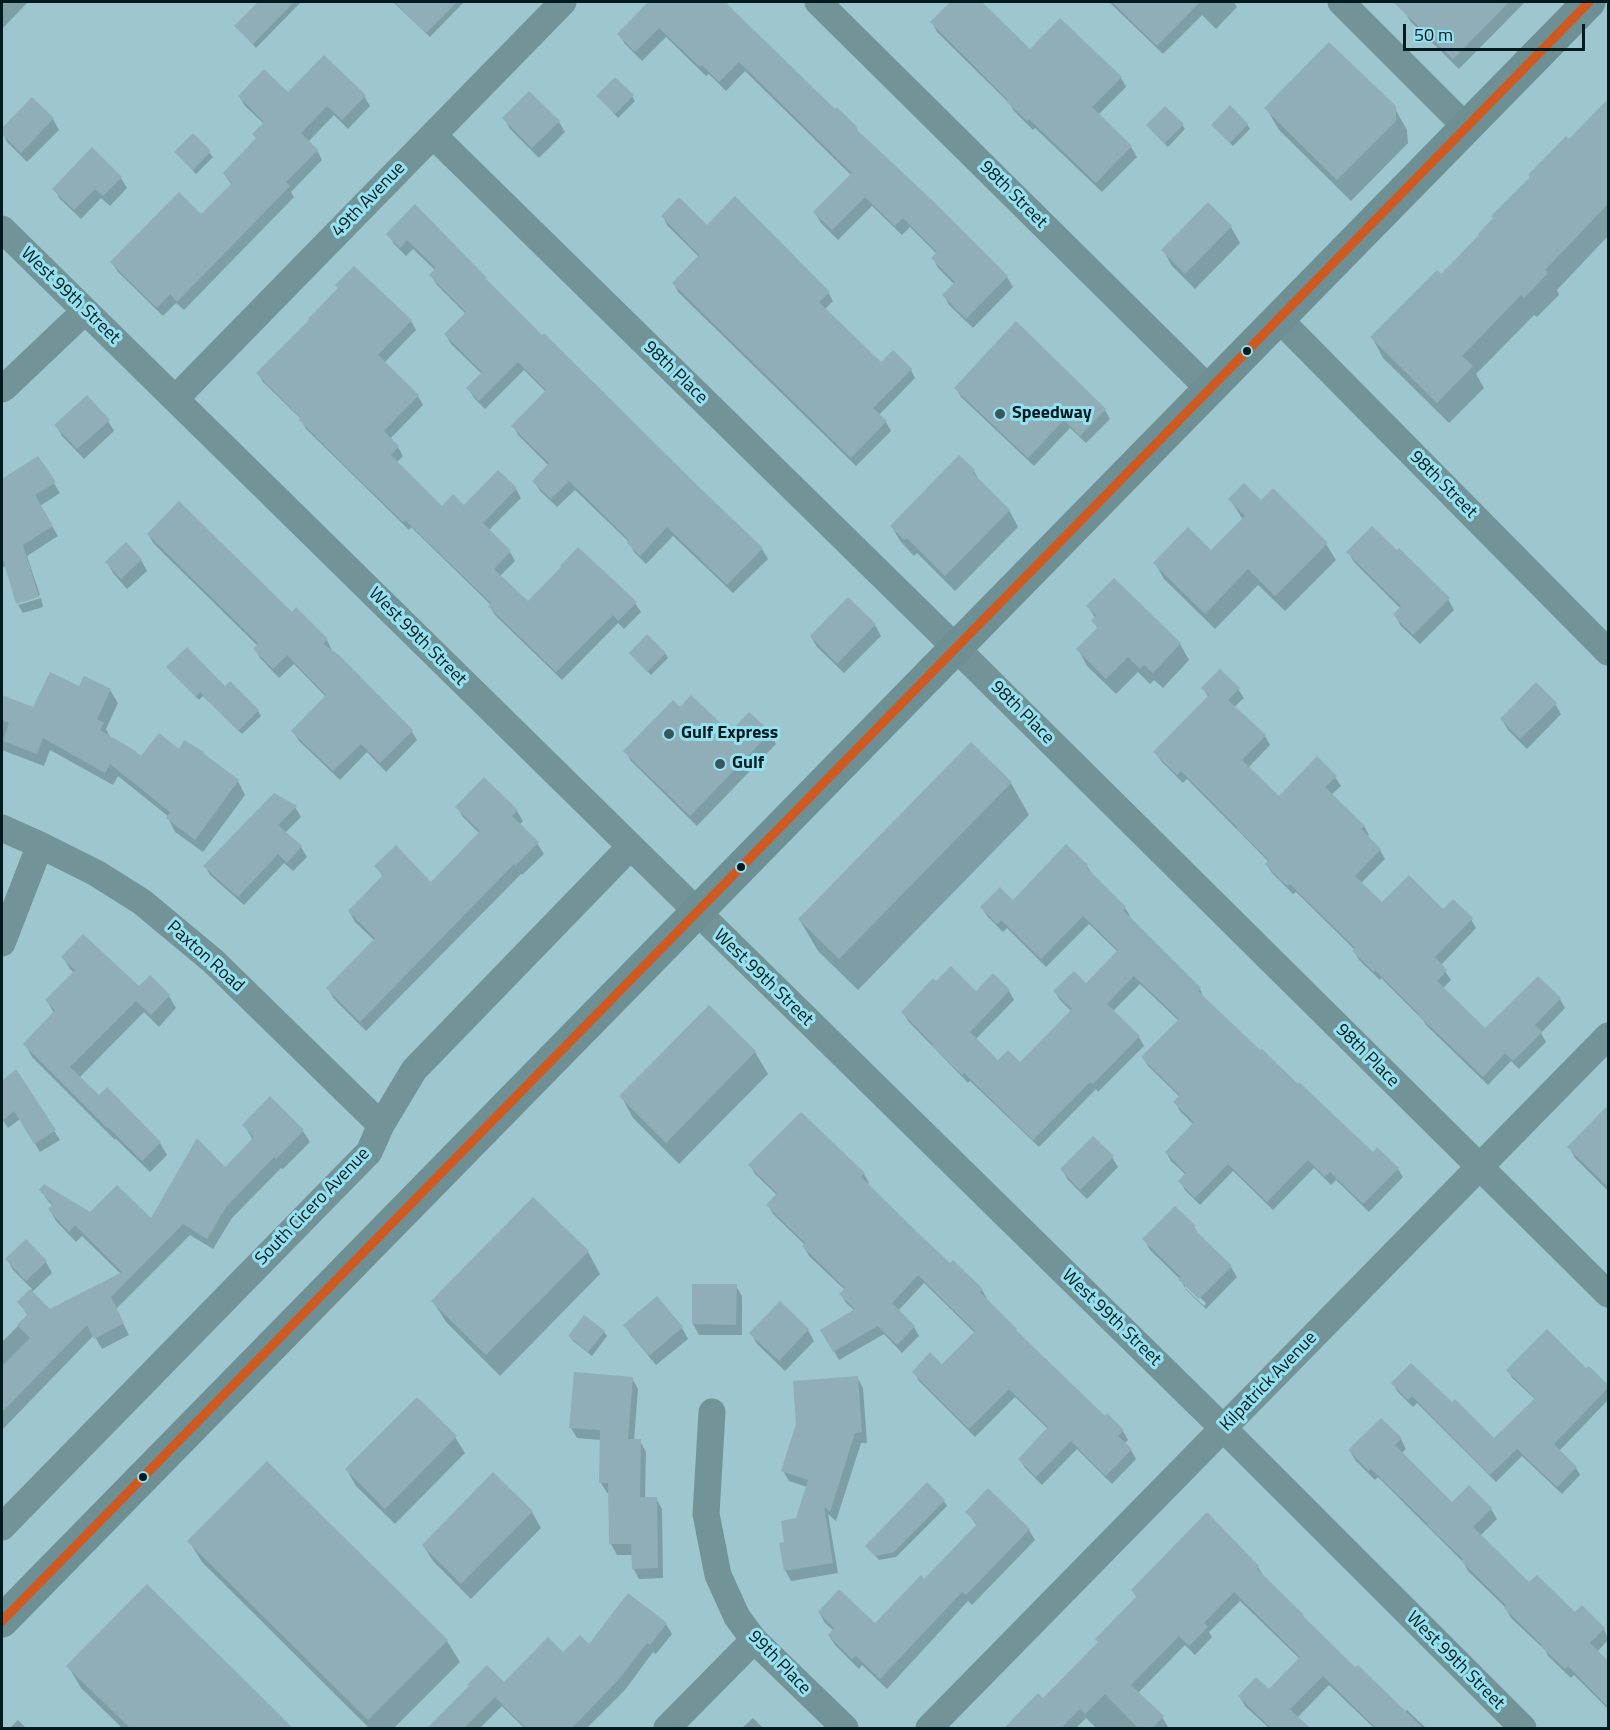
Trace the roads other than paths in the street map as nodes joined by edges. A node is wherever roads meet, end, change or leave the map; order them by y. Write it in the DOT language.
graph roads {
  1 [pos="563,2"];
  2 [pos="818,2"];
  3 [pos="1341,2"];
  4 [pos="1588,2"];
  5 [pos="1601,2"];
  6 [pos="1608,9"];
  7 [pos="1466,127"];
  8 [pos="433,135"];
  9 [pos="2,230"];
  10 [pos="85,311"];
  11 [pos="1278,318"];
  12 [pos="2,388"];
  13 [pos="1209,389"];
  14 [pos="175,399"];
  15 [pos="955,647"];
  16 [pos="1608,652"];
  17 [pos="2,828"];
  18 [pos="40,845"];
  19 [pos="630,847"];
  20 [pos="696,912"];
  21 [pos="2,943"];
  22 [pos="1608,1036"];
  23 [pos="381,1125"];
  24 [pos="1479,1167"];
  25 [pos="1608,1294"];
  26 [pos="712,1412"];
  27 [pos="1223,1428"];
  28 [pos="2,1527"];
  29 [pos="2,1621"];
  30 [pos="754,1640"];
  31 [pos="667,1728"];
  32 [pos="845,1728"];
  33 [pos="929,1728"];
  34 [pos="1523,1728"];
  1 -- 8 [label="street, 49th Avenue"];
  2 -- 13 [label="street, 98th Street"];
  3 -- 7 [label="street"];
  4 -- 7 [label="main road"];
  5 -- 6 [label="street"];
  7 -- 11 [label="main road"];
  8 -- 14 [label="street, 49th Avenue"];
  8 -- 15 [label="street, 98th Place"];
  9 -- 10 [label="street, West 99th Street"];
  10 -- 12 [label="street"];
  10 -- 14 [label="street, West 99th Street"];
  11 -- 13 [label="main road"];
  11 -- 16 [label="street, 98th Street"];
  13 -- 15 [label="main road"];
  14 -- 19 [label="street, West 99th Street"];
  15 -- 20 [label="main road"];
  15 -- 24 [label="street, 98th Place"];
  17 -- 18 [label="street, Paxton Road"];
  18 -- 21 [label="street"];
  18 -- 23 [label="street, Paxton Road"];
  19 -- 20 [label="street, West 99th Street"];
  19 -- 23 [label="street, South Cicero Avenue"];
  20 -- 27 [label="street, West 99th Street"];
  20 -- 29 [label="main road"];
  22 -- 24 [label="street, Kilpatrick Avenue"];
  23 -- 28 [label="street, South Cicero Avenue"];
  24 -- 25 [label="street, 98th Place"];
  24 -- 27 [label="street, Kilpatrick Avenue"];
  26 -- 30 [label="street, 99th Place"];
  27 -- 33 [label="street, Kilpatrick Avenue"];
  27 -- 34 [label="street, West 99th Street"];
  30 -- 31 [label="street"];
  30 -- 32 [label="street, 99th Place"];
}
